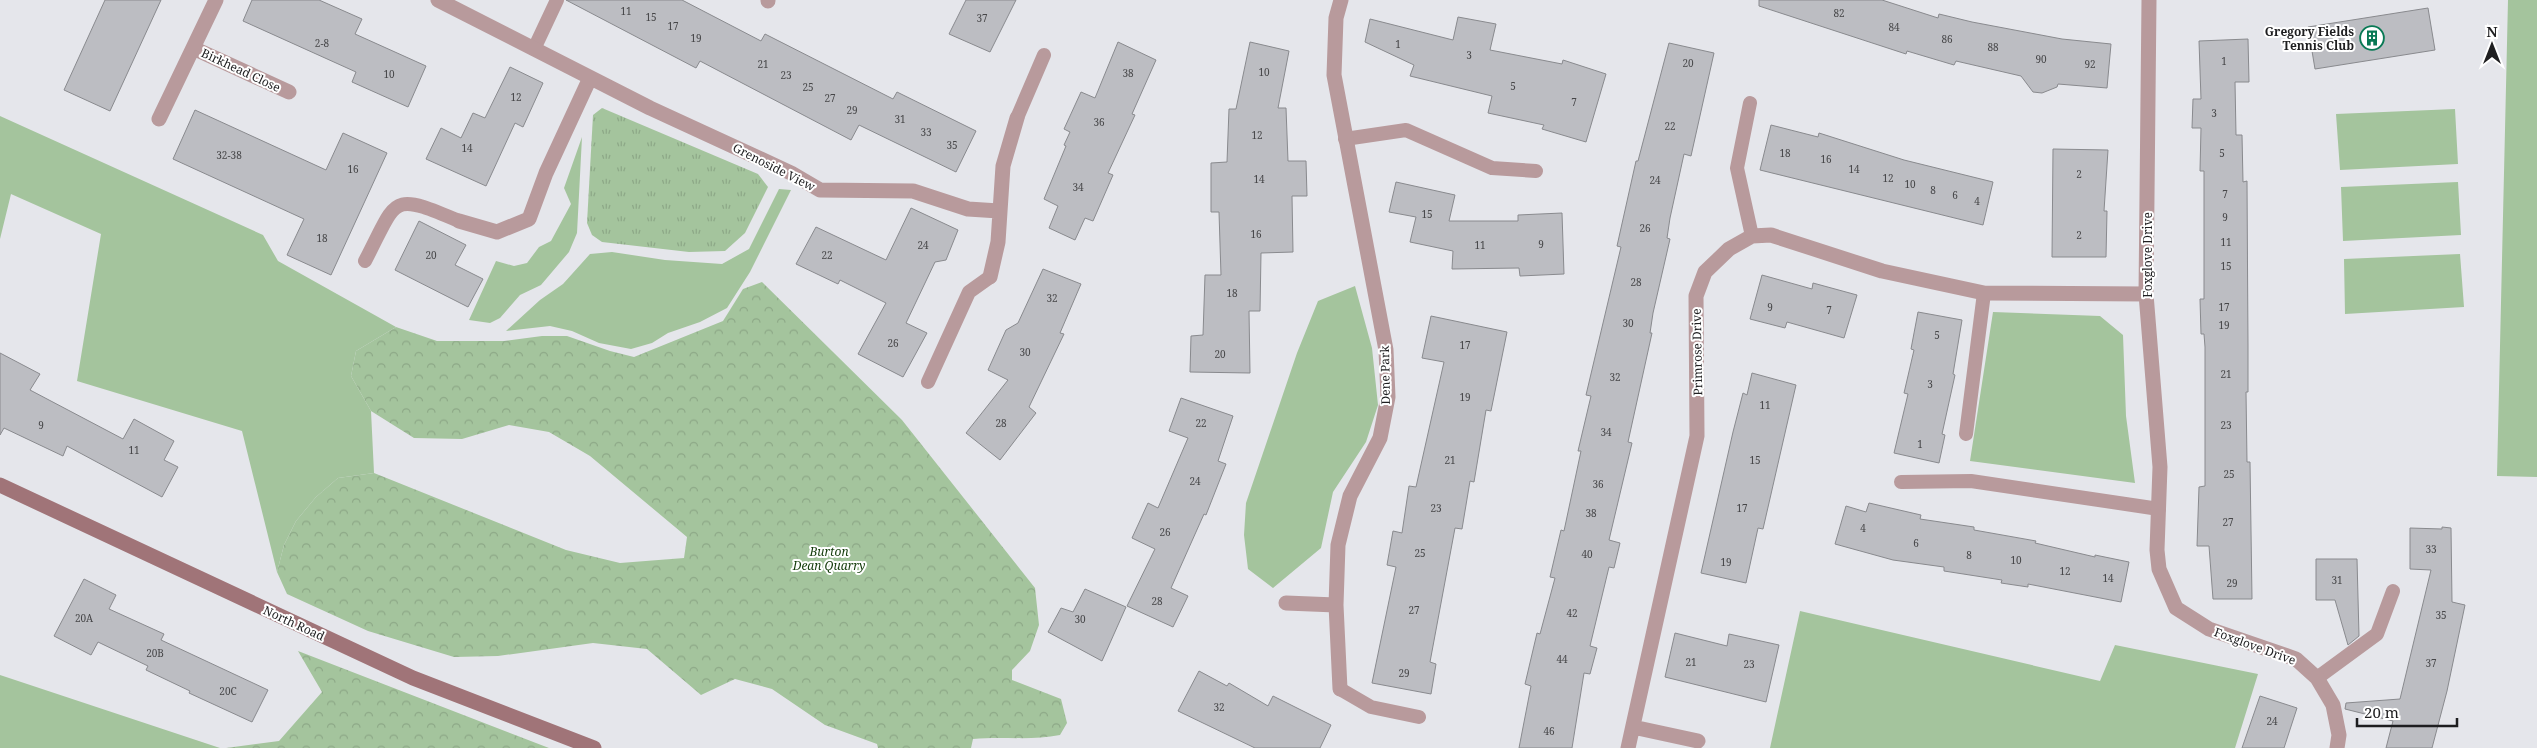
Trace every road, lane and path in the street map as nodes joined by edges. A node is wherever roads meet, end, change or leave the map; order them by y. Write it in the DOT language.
graph roads {
  1 [pos="216,0"];
  2 [pos="438,0"];
  3 [pos="557,0"];
  4 [pos="1341,0"];
  5 [pos="2148,0"];
  6 [pos="193,48"];
  7 [pos="534,49"];
  8 [pos="1044,55"];
  9 [pos="590,78"];
  10 [pos="289,92"];
  11 [pos="1750,103"];
  12 [pos="1017,118"];
  13 [pos="159,119"];
  14 [pos="1344,139"];
  15 [pos="1536,172"];
  16 [pos="999,211"];
  17 [pos="459,221"];
  18 [pos="1752,236"];
  19 [pos="364,261"];
  20 [pos="990,277"];
  21 [pos="1984,293"];
  22 [pos="2146,294"];
  23 [pos="928,382"];
  24 [pos="1966,434"];
  25 [pos="1901,482"];
  26 [pos="0,485"];
  27 [pos="2158,509"];
  28 [pos="2393,591"];
  29 [pos="1286,603"];
  30 [pos="1336,605"];
  31 [pos="2317,678"];
  32 [pos="1340,689"];
  33 [pos="1419,717"];
  34 [pos="1633,728"];
  35 [pos="1698,741"];
  36 [pos="594,748"];
  37 [pos="1628,748"];
  38 [pos="2337,748"];
  1 -- 6 [label="street, Birkhead Close"];
  2 -- 7 [label="street, Grenoside View"];
  3 -- 7 [label="lane"];
  4 -- 14 [label="street, Dene Park"];
  5 -- 22 [label="street, Foxglove Drive"];
  6 -- 10 [label="street, Birkhead Close"];
  6 -- 13 [label="street, Birkhead Close"];
  7 -- 9 [label="street, Grenoside View"];
  8 -- 12 [label="lane"];
  9 -- 16 [label="street, Grenoside View"];
  9 -- 17 [label="street"];
  11 -- 18 [label="lane"];
  12 -- 16 [label="street"];
  14 -- 15 [label="lane"];
  14 -- 30 [label="street, Dene Park"];
  16 -- 20 [label="street"];
  17 -- 19 [label="lane"];
  18 -- 21 [label="street"];
  18 -- 34 [label="street, Primrose Drive"];
  20 -- 23 [label="lane"];
  21 -- 22 [label="street"];
  21 -- 24 [label="lane"];
  22 -- 27 [label="street, Foxglove Drive"];
  25 -- 27 [label="lane"];
  26 -- 36 [label="main road, North Road"];
  27 -- 31 [label="street, Foxglove Drive"];
  28 -- 31 [label="lane"];
  29 -- 30 [label="street"];
  30 -- 32 [label="street, Dene Park"];
  31 -- 38 [label="street, Foxglove Drive"];
  32 -- 33 [label="lane, Dene Park"];
  34 -- 35 [label="street"];
  34 -- 37 [label="street, Primrose Drive"];
}
